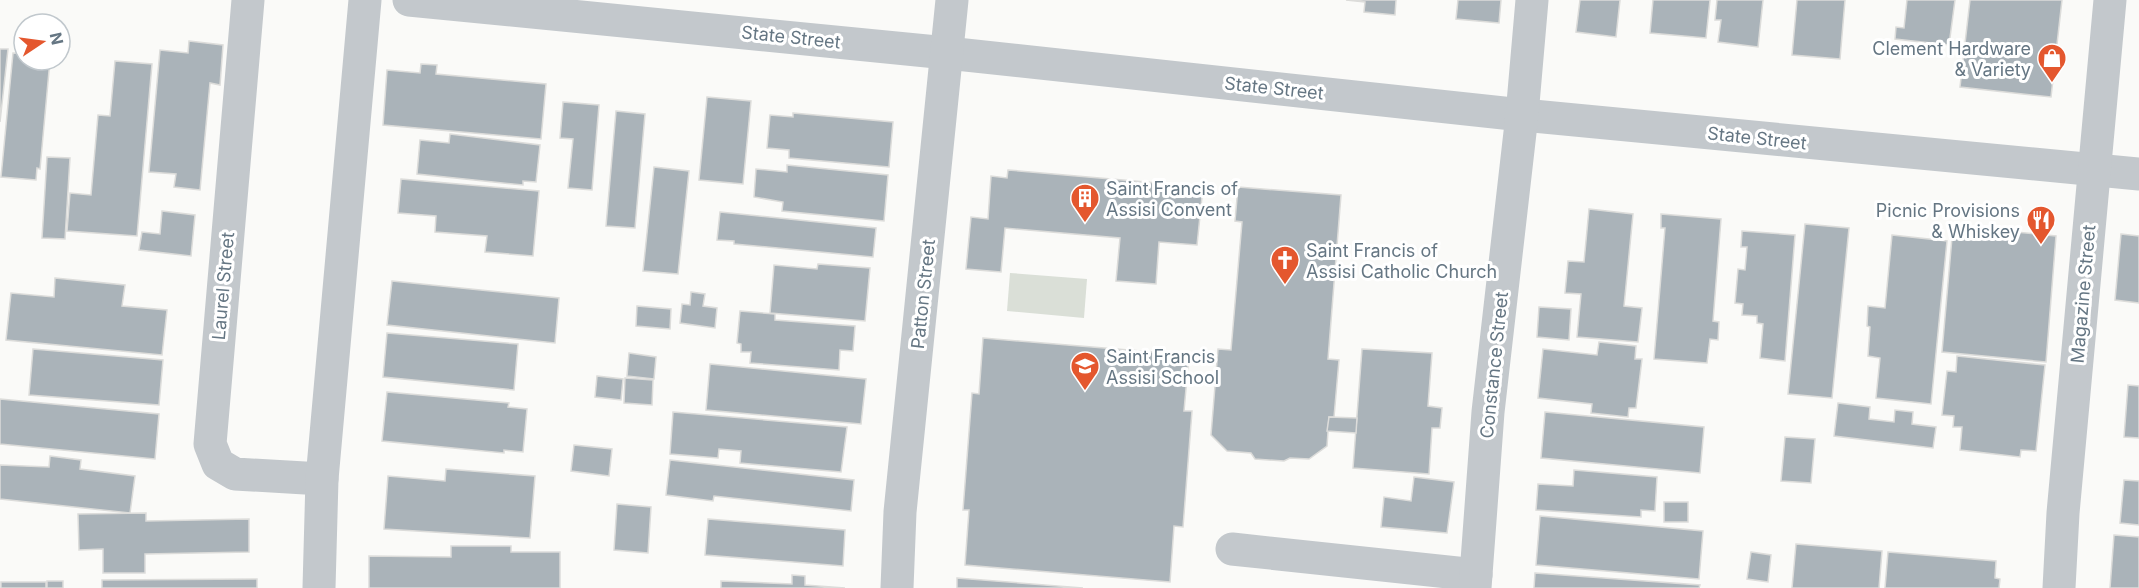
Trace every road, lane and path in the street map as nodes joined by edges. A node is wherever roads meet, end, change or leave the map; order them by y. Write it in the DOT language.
graph roads {
  1 [pos="248,0"];
  2 [pos="365,0"];
  3 [pos="409,0"];
  4 [pos="952,0"];
  5 [pos="1532,0"];
  6 [pos="2110,0"];
  7 [pos="947,53"];
  8 [pos="1522,115"];
  9 [pos="2094,170"];
  10 [pos="2139,174"];
  11 [pos="322,479"];
  12 [pos="1232,549"];
  13 [pos="1476,582"];
  14 [pos="320,588"];
  15 [pos="897,588"];
  16 [pos="2059,588"];
  1 -- 11 [label="street, Laurel Street"];
  2 -- 11 [label="street"];
  3 -- 7 [label="street, State Street"];
  4 -- 7 [label="street, Patton Street"];
  5 -- 8 [label="street, Constance Street"];
  6 -- 9 [label="street, Magazine Street"];
  7 -- 8 [label="street, State Street"];
  7 -- 15 [label="street, Patton Street"];
  8 -- 9 [label="street, State Street"];
  8 -- 13 [label="street, Constance Street"];
  9 -- 10 [label="street, State Street"];
  9 -- 16 [label="street, Magazine Street"];
  11 -- 14 [label="street"];
  12 -- 13 [label="street"];
}
